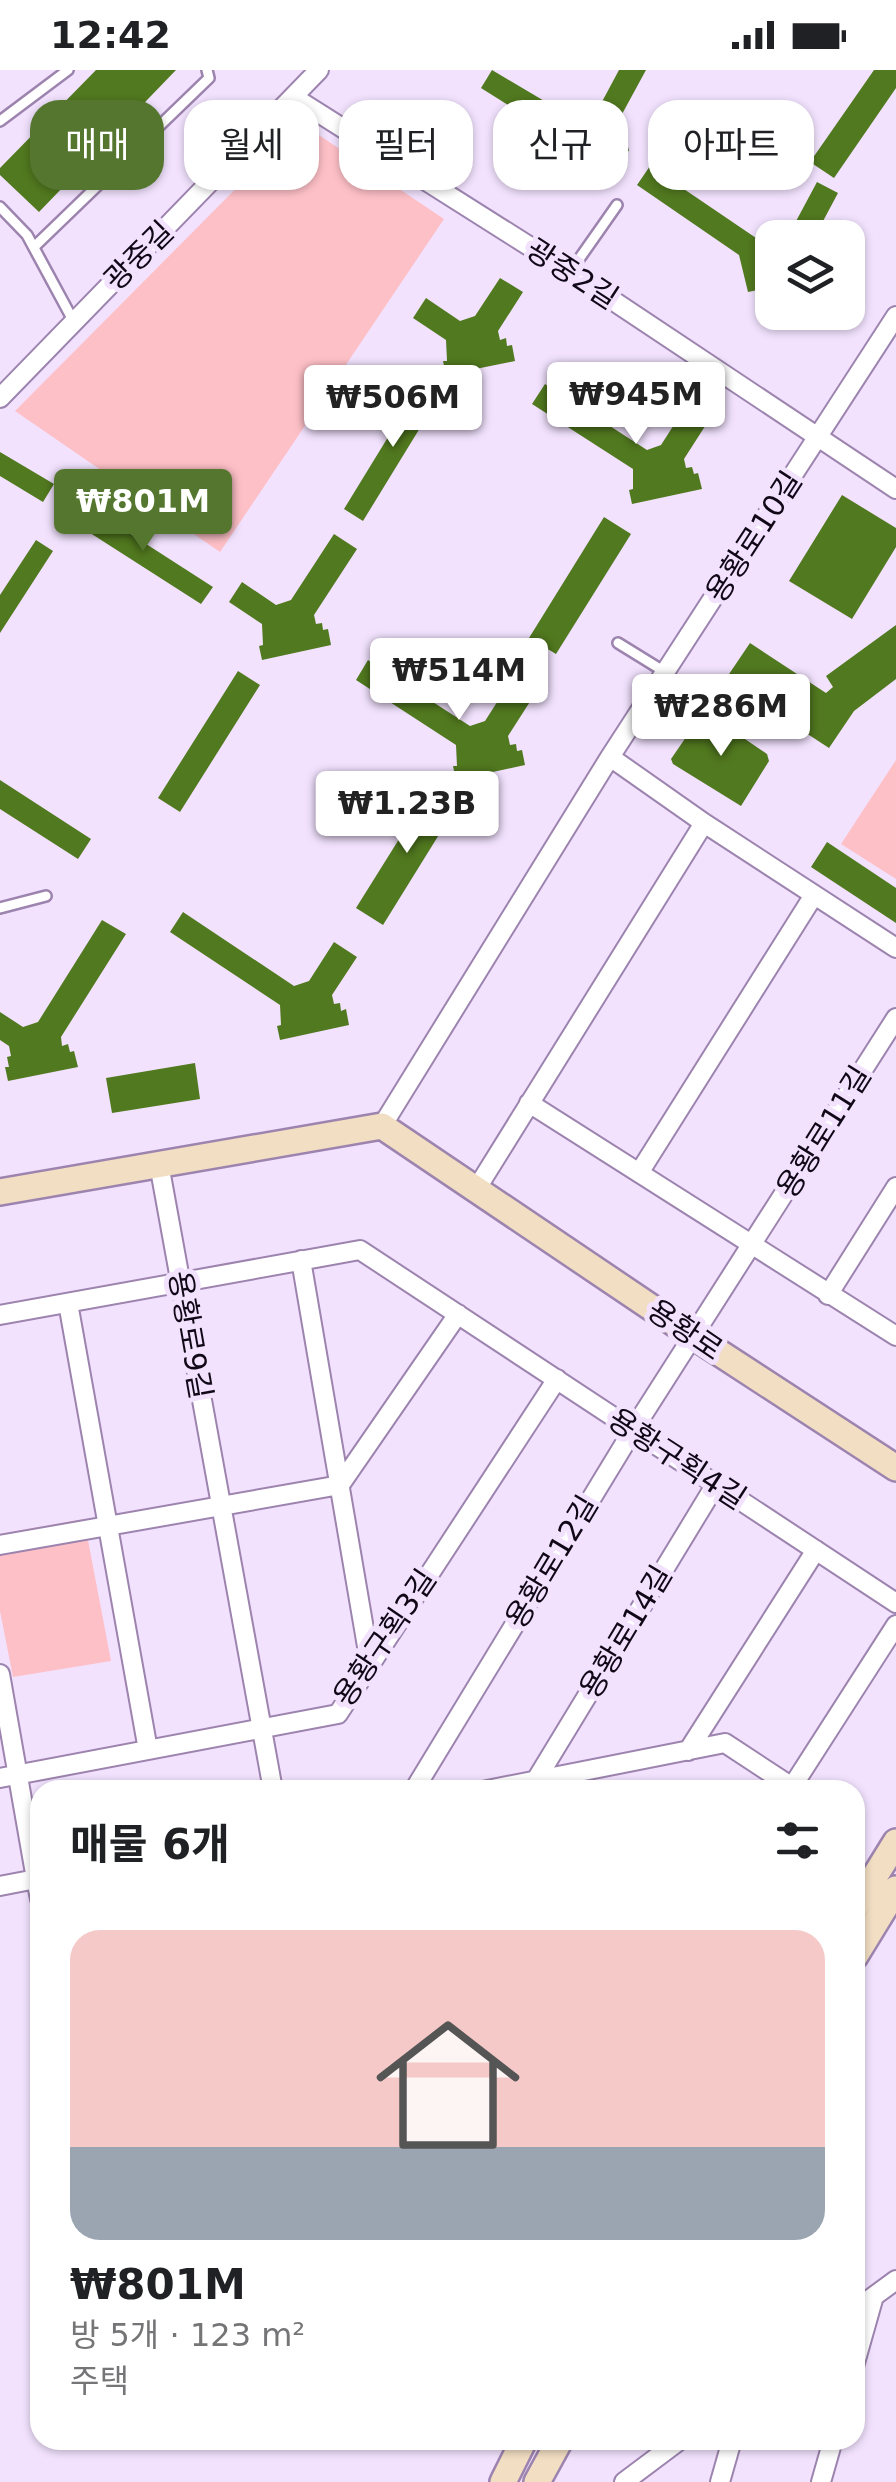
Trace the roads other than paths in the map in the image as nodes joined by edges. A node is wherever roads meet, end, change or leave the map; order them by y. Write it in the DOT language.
graph roads {
  1 [pos="68,70"];
  2 [pos="207,70"];
  3 [pos="319,70"];
  4 [pos="295,98"];
  5 [pos="0,121"];
  6 [pos="618,205"];
  7 [pos="0,207"];
  8 [pos="34,246"];
  9 [pos="570,272"];
  10 [pos="896,316"];
  11 [pos="74,322"];
  12 [pos="0,398"];
  13 [pos="819,438"];
  14 [pos="896,488"];
  15 [pos="618,644"];
  16 [pos="666,672"];
  17 [pos="610,756"];
  18 [pos="704,823"];
  19 [pos="814,895"];
  20 [pos="46,896"];
  21 [pos="0,908"];
  22 [pos="896,948"];
  23 [pos="896,1018"];
  24 [pos="529,1103"];
  25 [pos="382,1126"];
  26 [pos="159,1164"];
  27 [pos="639,1174"];
  28 [pos="896,1187"];
  29 [pos="477,1188"];
  30 [pos="0,1192"];
  31 [pos="752,1246"];
  32 [pos="302,1260"];
  33 [pos="181,1282"];
  34 [pos="828,1295"];
  35 [pos="68,1303"];
  36 [pos="458,1314"];
  37 [pos="0,1316"];
  38 [pos="896,1336"];
  39 [pos="694,1338"];
  40 [pos="557,1379"];
  41 [pos="633,1430"];
  42 [pos="896,1468"];
  43 [pos="716,1484"];
  44 [pos="340,1485"];
  45 [pos="221,1506"];
  46 [pos="108,1526"];
  47 [pos="0,1545"];
  48 [pos="816,1550"];
  49 [pos="896,1603"];
  50 [pos="896,1625"];
  51 [pos="370,1664"];
  52 [pos="0,1674"];
  53 [pos="261,1728"];
  54 [pos="148,1750"];
  55 [pos="688,1750"];
  56 [pos="9,1776"];
  57 [pos="270,1780"];
  58 [pos="420,1780"];
  59 [pos="536,1780"];
  60 [pos="781,1780"];
  61 [pos="796,1780"];
  62 [pos="896,1842"];
  63 [pos="30,1850"];
  64 [pos="30,1880"];
  65 [pos="0,1886"];
  66 [pos="896,1889"];
  67 [pos="865,1892"];
  68 [pos="865,1940"];
  69 [pos="896,2280"];
  70 [pos="874,2296"];
  71 [pos="865,2303"];
  72 [pos="865,2328"];
  73 [pos="519,2450"];
  74 [pos="555,2450"];
  75 [pos="667,2450"];
  76 [pos="729,2450"];
  77 [pos="830,2450"];
  78 [pos="503,2482"];
  79 [pos="537,2482"];
  80 [pos="624,2482"];
  81 [pos="720,2482"];
  82 [pos="820,2482"];
  1 -- 5 [label="lane"];
  2 -- 8 [label="lane"];
  3 -- 4 [label="street, 광중길"];
  4 -- 9 [label="street, 광중2길"];
  4 -- 11 [label="street, 광중길"];
  6 -- 9 [label="lane"];
  7 -- 8 [label="lane"];
  8 -- 11 [label="lane"];
  9 -- 13 [label="street, 광중2길"];
  10 -- 13 [label="street, 용황로10길"];
  11 -- 12 [label="street, 광중길"];
  13 -- 14 [label="street, 광중2길"];
  13 -- 16 [label="street, 용황로10길"];
  15 -- 16 [label="lane"];
  16 -- 17 [label="street, 용황로10길"];
  17 -- 18 [label="street"];
  17 -- 25 [label="street, 용황로10길"];
  18 -- 19 [label="street"];
  18 -- 24 [label="street"];
  19 -- 22 [label="street"];
  19 -- 27 [label="street"];
  20 -- 21 [label="lane"];
  23 -- 31 [label="street, 용황로11길"];
  24 -- 27 [label="street"];
  24 -- 29 [label="street"];
  25 -- 26 [label="street"];
  25 -- 29 [label="street, 용황로"];
  26 -- 30 [label="street"];
  26 -- 33 [label="street, 용황로9길"];
  27 -- 31 [label="street"];
  28 -- 34 [label="street"];
  29 -- 39 [label="street, 용황로"];
  31 -- 34 [label="street"];
  31 -- 39 [label="street, 용황로11길"];
  32 -- 33 [label="street, 용황구획4길"];
  32 -- 36 [label="street, 용황구획4길"];
  32 -- 44 [label="street"];
  33 -- 35 [label="street, 용황구획4길"];
  33 -- 45 [label="street, 용황로9길"];
  34 -- 38 [label="street"];
  35 -- 37 [label="street, 용황구획4길"];
  35 -- 46 [label="street"];
  36 -- 40 [label="street, 용황구획4길"];
  36 -- 44 [label="street"];
  39 -- 41 [label="street, 용황로12길"];
  39 -- 42 [label="street, 용황로"];
  40 -- 41 [label="street, 용황구획4길"];
  40 -- 51 [label="street, 용황구획3길"];
  41 -- 43 [label="street, 용황구획4길"];
  41 -- 58 [label="street, 용황로12길"];
  43 -- 48 [label="street, 용황구획4길"];
  43 -- 59 [label="street, 용황로14길"];
  44 -- 45 [label="street"];
  44 -- 51 [label="street"];
  45 -- 46 [label="street"];
  45 -- 53 [label="street, 용황로9길"];
  46 -- 47 [label="street"];
  46 -- 54 [label="street"];
  48 -- 49 [label="street, 용황구획4길"];
  48 -- 55 [label="street"];
  50 -- 61 [label="street"];
  51 -- 53 [label="street, 용황구획3길"];
  52 -- 56 [label="street"];
  53 -- 54 [label="street, 용황구획3길"];
  53 -- 57 [label="street, 용황로9길"];
  54 -- 56 [label="street, 용황구획3길"];
  55 -- 59 [label="street"];
  55 -- 60 [label="street"];
  56 -- 63 [label="street"];
  62 -- 67 [label="street"];
  64 -- 65 [label="street"];
  66 -- 68 [label="street"];
  69 -- 70 [label="street"];
  70 -- 71 [label="street"];
  70 -- 72 [label="street"];
  73 -- 78 [label="street"];
  74 -- 79 [label="street"];
  75 -- 80 [label="street"];
  76 -- 81 [label="street"];
  77 -- 82 [label="street"];
}
